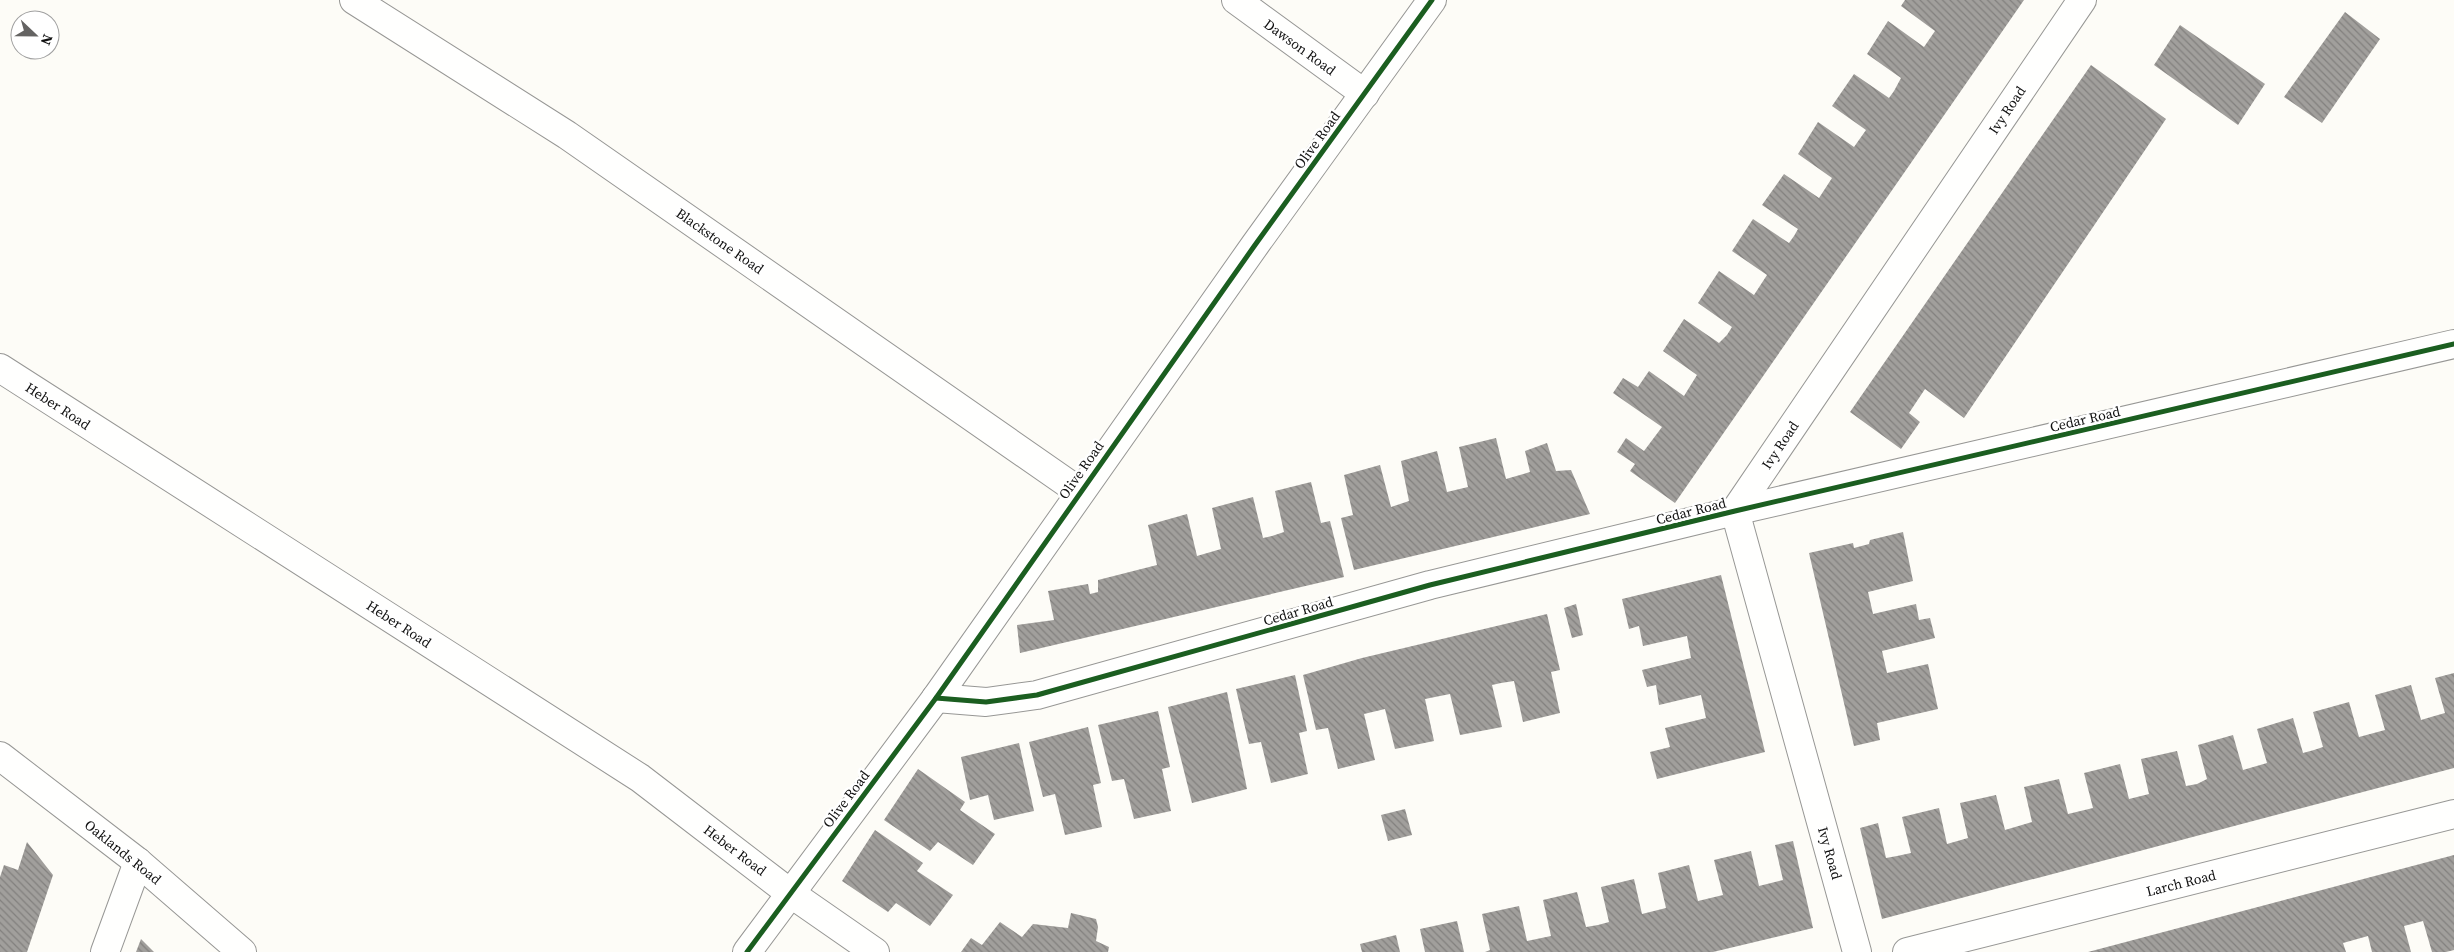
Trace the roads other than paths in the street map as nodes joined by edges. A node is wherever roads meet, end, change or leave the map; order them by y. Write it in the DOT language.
graph roads {
  1 [pos="354,0"];
  2 [pos="1236,0"];
  3 [pos="1432,0"];
  4 [pos="2082,0"];
  5 [pos="1365,94"];
  6 [pos="2454,344"];
  7 [pos="0,368"];
  8 [pos="1080,492"];
  9 [pos="1735,511"];
  10 [pos="936,698"];
  11 [pos="0,756"];
  12 [pos="2454,814"];
  13 [pos="138,862"];
  14 [pos="790,893"];
  15 [pos="105,952"];
  16 [pos="242,952"];
  17 [pos="747,952"];
  18 [pos="875,952"];
  19 [pos="1857,952"];
  20 [pos="1907,952"];
  1 -- 8 [label="street, Blackstone Road"];
  2 -- 5 [label="street, Dawson Road"];
  3 -- 5 [label="street, Olive Road"];
  4 -- 9 [label="street, Ivy Road"];
  5 -- 8 [label="street, Olive Road"];
  6 -- 9 [label="street, Cedar Road"];
  7 -- 14 [label="street, Heber Road"];
  8 -- 10 [label="street, Olive Road"];
  9 -- 10 [label="street, Cedar Road"];
  9 -- 19 [label="street, Ivy Road"];
  10 -- 14 [label="street, Olive Road"];
  11 -- 13 [label="street, Oaklands Road"];
  12 -- 20 [label="street, Larch Road"];
  13 -- 15 [label="street"];
  13 -- 16 [label="street, Oaklands Road"];
  14 -- 17 [label="street, Olive Road"];
  14 -- 18 [label="street, Heber Road"];
}
